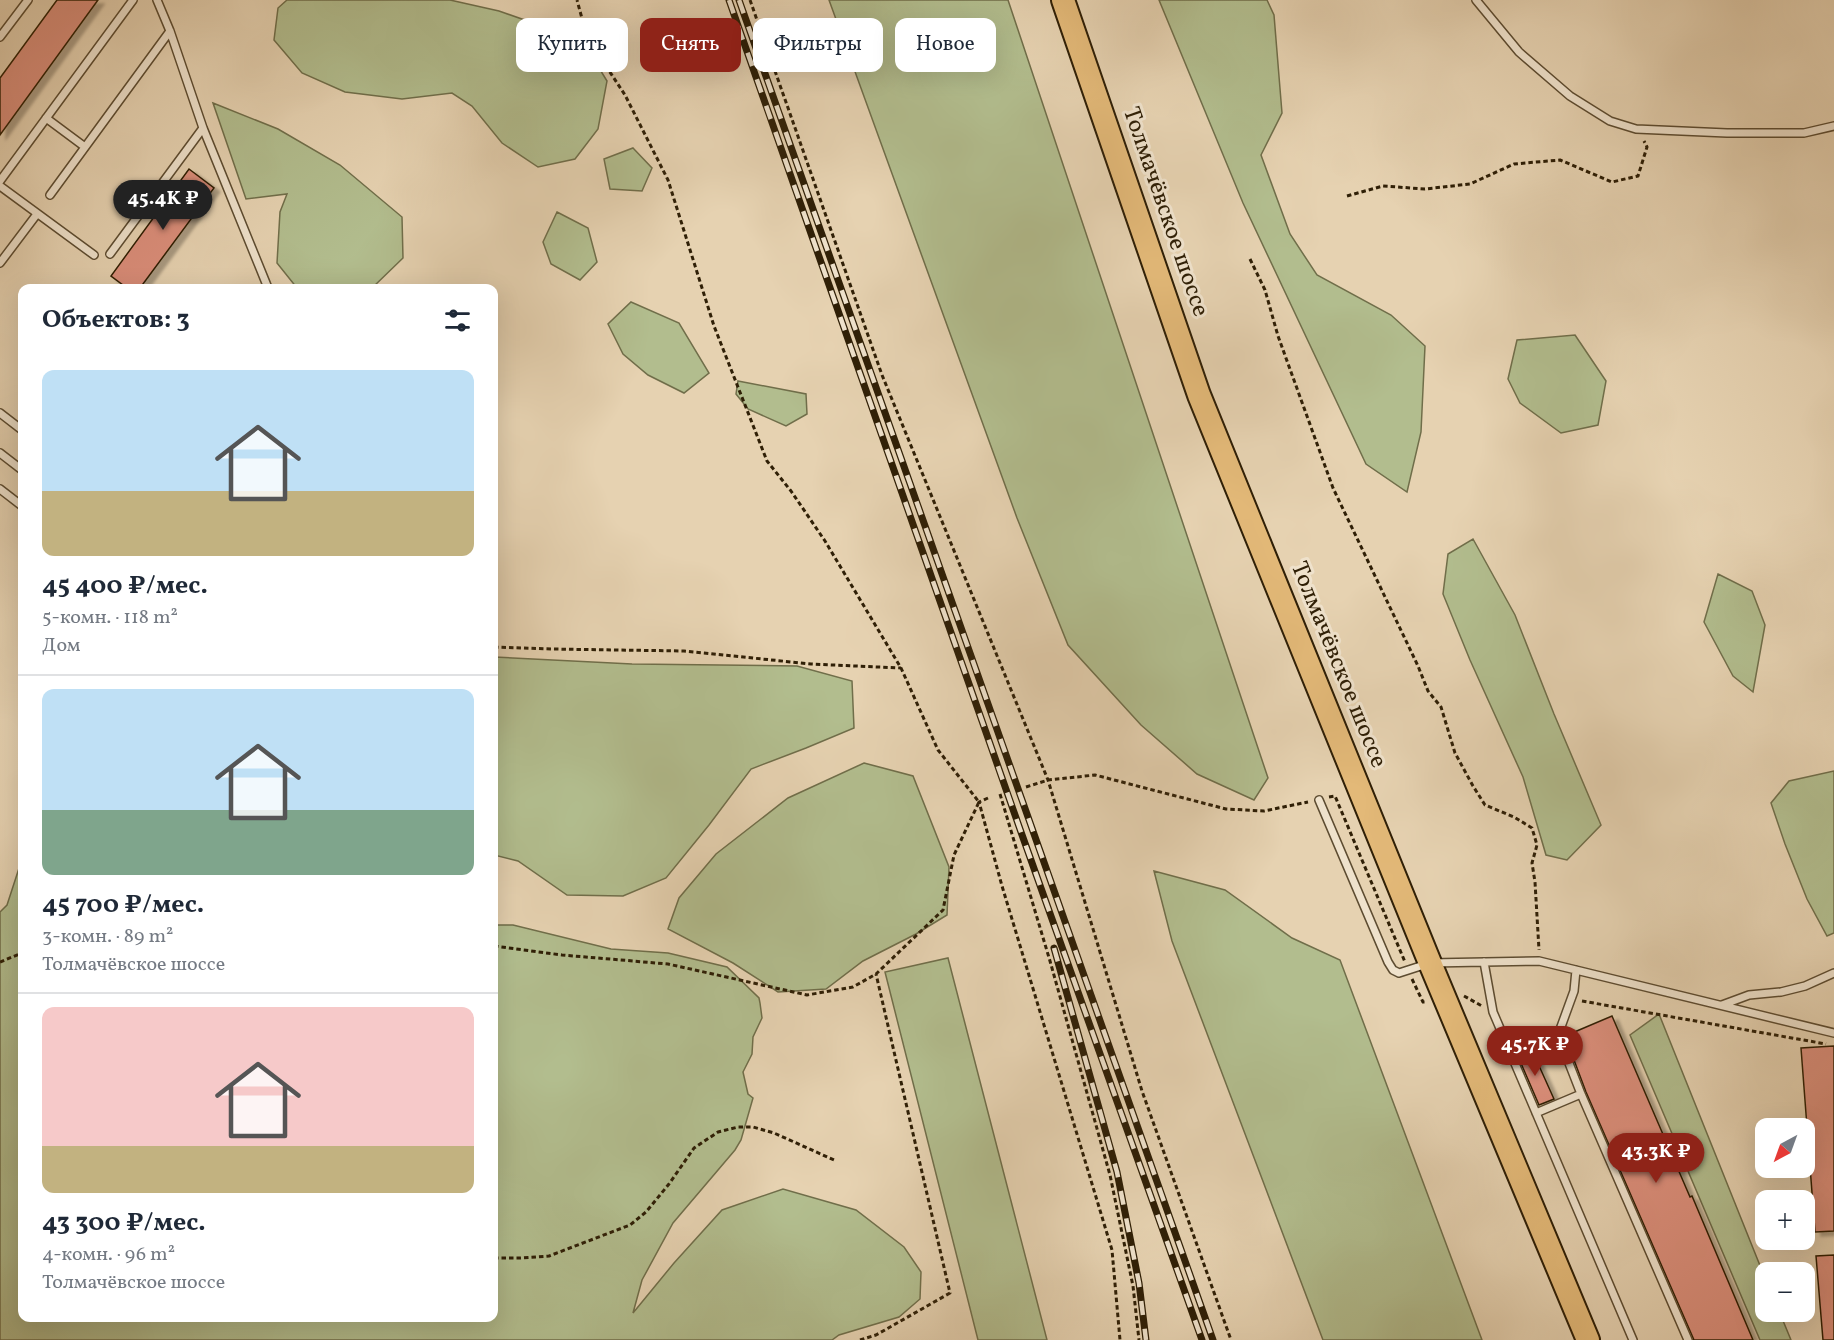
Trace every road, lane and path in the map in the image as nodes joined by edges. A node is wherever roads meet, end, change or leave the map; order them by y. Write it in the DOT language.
graph roads {
  1 [pos="28,0"];
  2 [pos="133,0"];
  3 [pos="158,0"];
  4 [pos="577,0"];
  5 [pos="750,0"];
  6 [pos="1063,0"];
  7 [pos="1476,0"];
  8 [pos="170,31"];
  9 [pos="0,37"];
  10 [pos="46,118"];
  11 [pos="1834,126"];
  12 [pos="203,128"];
  13 [pos="1636,129"];
  14 [pos="85,147"];
  15 [pos="0,181"];
  16 [pos="0,186"];
  17 [pos="50,195"];
  18 [pos="1347,196"];
  19 [pos="37,214"];
  20 [pos="110,254"];
  21 [pos="94,255"];
  22 [pos="1250,259"];
  23 [pos="0,263"];
  24 [pos="266,284"];
  25 [pos="0,413"];
  26 [pos="18,427"];
  27 [pos="0,453"];
  28 [pos="18,468"];
  29 [pos="0,489"];
  30 [pos="18,503"];
  31 [pos="498,647"];
  32 [pos="901,668"];
  33 [pos="1048,780"];
  34 [pos="1026,787"];
  35 [pos="1000,794"];
  36 [pos="1335,796"];
  37 [pos="988,798"];
  38 [pos="1320,800"];
  39 [pos="979,802"];
  40 [pos="498,947"];
  41 [pos="18,955"];
  42 [pos="1539,961"];
  43 [pos="0,962"];
  44 [pos="1484,962"];
  45 [pos="1430,963"];
  46 [pos="1576,970"];
  47 [pos="1834,973"];
  48 [pos="876,974"];
  49 [pos="1572,999"];
  50 [pos="1720,1006"];
  51 [pos="1834,1033"];
  52 [pos="1834,1045"];
  53 [pos="1581,1094"];
  54 [pos="1536,1113"];
  55 [pos="834,1160"];
  56 [pos="498,1258"];
  57 [pos="860,1340"];
  58 [pos="1120,1340"];
  59 [pos="1139,1340"];
  60 [pos="1231,1340"];
  61 [pos="1588,1340"];
  62 [pos="1633,1340"];
  63 [pos="1688,1340"];
  1 -- 9 [label="lane"];
  2 -- 10 [label="lane"];
  3 -- 8 [label="lane"];
  4 -- 32 [label="path"];
  5 -- 33 [label="path"];
  6 -- 45 [label="main road, Толмачёвское шоссе"];
  7 -- 13 [label="lane"];
  8 -- 12 [label="lane"];
  8 -- 14 [label="lane"];
  10 -- 14 [label="lane"];
  10 -- 15 [label="lane"];
  11 -- 13 [label="lane"];
  12 -- 20 [label="lane"];
  12 -- 24 [label="lane"];
  13 -- 18 [label="path"];
  14 -- 17 [label="lane"];
  16 -- 19 [label="lane"];
  19 -- 21 [label="lane"];
  19 -- 23 [label="lane"];
  22 -- 42 [label="path"];
  25 -- 26 [label="lane"];
  27 -- 28 [label="lane"];
  29 -- 30 [label="lane"];
  31 -- 32 [label="path"];
  32 -- 39 [label="path"];
  33 -- 34 [label="path"];
  33 -- 38 [label="path"];
  33 -- 60 [label="path"];
  35 -- 59 [label="path"];
  36 -- 38 [label="path"];
  37 -- 39 [label="path"];
  38 -- 45 [label="lane"];
  39 -- 48 [label="path"];
  39 -- 58 [label="path"];
  40 -- 48 [label="path"];
  41 -- 43 [label="path"];
  42 -- 44 [label="lane"];
  42 -- 46 [label="lane"];
  44 -- 45 [label="lane"];
  44 -- 54 [label="lane"];
  45 -- 61 [label="main road, Толмачёвское шоссе"];
  46 -- 49 [label="lane"];
  46 -- 50 [label="lane"];
  47 -- 50 [label="lane"];
  48 -- 57 [label="path"];
  49 -- 52 [label="path"];
  49 -- 53 [label="lane"];
  50 -- 51 [label="lane"];
  53 -- 54 [label="lane"];
  53 -- 63 [label="lane"];
  54 -- 62 [label="lane"];
  55 -- 56 [label="path"];
}
